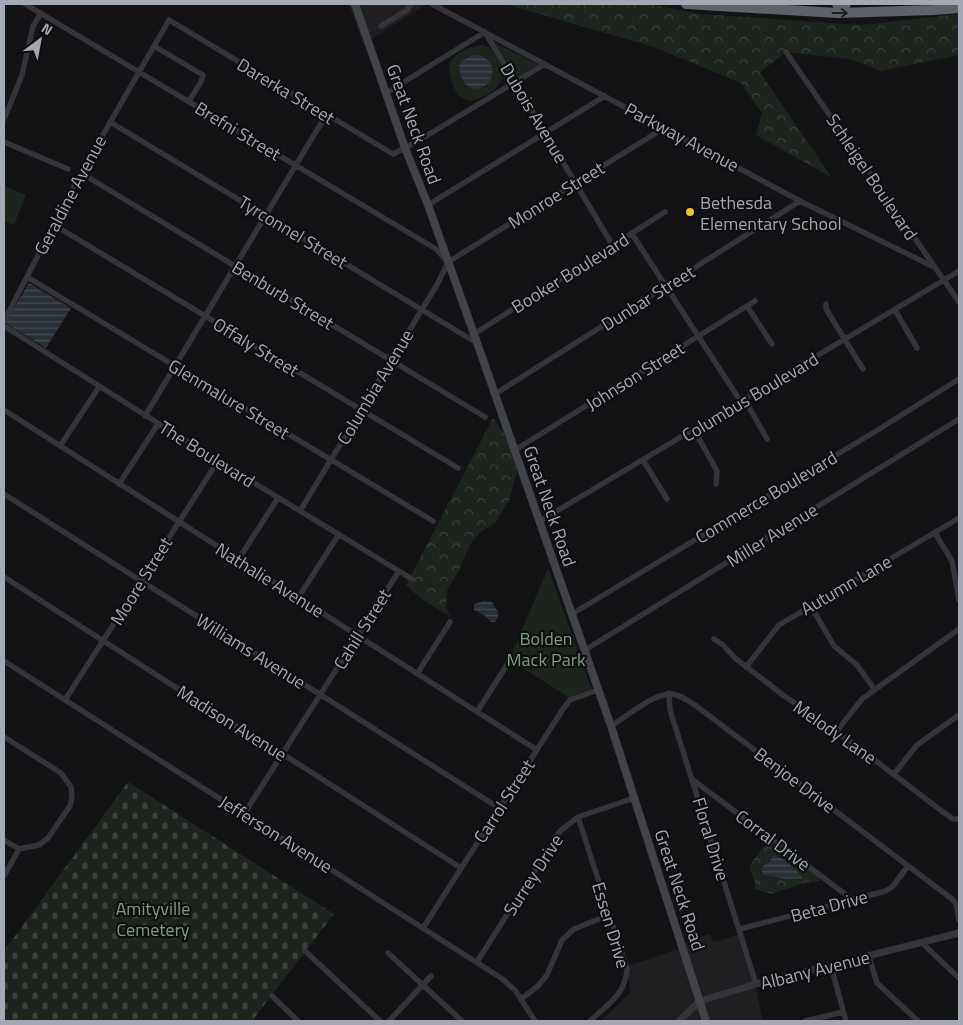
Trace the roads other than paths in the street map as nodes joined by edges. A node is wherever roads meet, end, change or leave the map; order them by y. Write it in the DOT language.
graph roads {
  1 [pos="25,4"];
  2 [pos="355,4"];
  3 [pos="411,4"];
  4 [pos="432,4"];
  5 [pos="686,4"];
  6 [pos="838,4"];
  7 [pos="846,4"];
  8 [pos="959,8"];
  9 [pos="41,13"];
  10 [pos="169,20"];
  11 [pos="382,26"];
  12 [pos="485,32"];
  13 [pos="154,46"];
  14 [pos="786,52"];
  15 [pos="545,64"];
  16 [pos="139,72"];
  17 [pos="516,83"];
  18 [pos="386,93"];
  19 [pos="605,96"];
  20 [pos="189,101"];
  21 [pos="326,114"];
  22 [pos="4,119"];
  23 [pos="110,122"];
  24 [pos="664,128"];
  25 [pos="545,132"];
  26 [pos="4,142"];
  27 [pos="405,148"];
  28 [pos="296,165"];
  29 [pos="68,169"];
  30 [pos="81,173"];
  31 [pos="576,183"];
  32 [pos="800,201"];
  33 [pos="428,205"];
  34 [pos="665,212"];
  35 [pos="265,215"];
  36 [pos="54,225"];
  37 [pos="632,234"];
  38 [pos="613,246"];
  39 [pos="448,262"];
  40 [pos="235,266"];
  41 [pos="934,267"];
  42 [pos="959,271"];
  43 [pos="27,277"];
  44 [pos="944,280"];
  45 [pos="666,287"];
  46 [pos="755,301"];
  47 [pos="959,302"];
  48 [pos="826,304"];
  49 [pos="748,306"];
  50 [pos="422,310"];
  51 [pos="895,310"];
  52 [pos="205,316"];
  53 [pos="4,321"];
  54 [pos="4,326"];
  55 [pos="474,334"];
  56 [pos="698,336"];
  57 [pos="845,340"];
  58 [pos="477,343"];
  59 [pos="772,344"];
  60 [pos="917,348"];
  61 [pos="392,360"];
  62 [pos="175,366"];
  63 [pos="863,369"];
  64 [pos="959,379"];
  65 [pos="99,387"];
  66 [pos="495,394"];
  67 [pos="743,401"];
  68 [pos="4,410"];
  69 [pos="361,410"];
  70 [pos="145,416"];
  71 [pos="485,416"];
  72 [pos="959,419"];
  73 [pos="158,424"];
  74 [pos="694,430"];
  75 [pos="766,439"];
  76 [pos="60,446"];
  77 [pos="515,450"];
  78 [pos="331,460"];
  79 [pos="643,460"];
  80 [pos="218,461"];
  81 [pos="458,468"];
  82 [pos="119,484"];
  83 [pos="716,484"];
  84 [pos="4,494"];
  85 [pos="278,498"];
  86 [pos="667,500"];
  87 [pos="300,511"];
  88 [pos="959,518"];
  89 [pos="433,521"];
  90 [pos="540,521"];
  91 [pos="178,522"];
  92 [pos="935,533"];
  93 [pos="338,534"];
  94 [pos="238,560"];
  95 [pos="399,571"];
  96 [pos="4,577"];
  97 [pos="412,579"];
  98 [pos="141,581"];
  99 [pos="298,598"];
  100 [pos="959,600"];
  101 [pos="810,606"];
  102 [pos="572,614"];
  103 [pos="450,622"];
  104 [pos="959,630"];
  105 [pos="358,636"];
  106 [pos="714,638"];
  107 [pos="103,641"];
  108 [pos="585,650"];
  109 [pos="510,660"];
  110 [pos="4,661"];
  111 [pos="746,667"];
  112 [pos="417,674"];
  113 [pos="598,690"];
  114 [pos="875,690"];
  115 [pos="668,693"];
  116 [pos="320,695"];
  117 [pos="65,700"];
  118 [pos="477,712"];
  119 [pos="959,715"];
  120 [pos="612,726"];
  121 [pos="836,732"];
  122 [pos="4,736"];
  123 [pos="537,750"];
  124 [pos="282,754"];
  125 [pos="894,774"];
  126 [pos="692,780"];
  127 [pos="634,798"];
  128 [pos="499,808"];
  129 [pos="244,814"];
  130 [pos="578,817"];
  131 [pos="959,819"];
  132 [pos="4,840"];
  133 [pos="19,849"];
  134 [pos="908,866"];
  135 [pos="461,868"];
  136 [pos="4,876"];
  137 [pos="853,900"];
  138 [pos="609,915"];
  139 [pos="959,920"];
  140 [pos="423,928"];
  141 [pos="740,929"];
  142 [pos="959,933"];
  143 [pos="922,943"];
  144 [pos="306,951"];
  145 [pos="388,953"];
  146 [pos="869,957"];
  147 [pos="477,962"];
  148 [pos="831,966"];
  149 [pos="432,976"];
  150 [pos="959,978"];
  151 [pos="756,984"];
  152 [pos="423,985"];
  153 [pos="272,996"];
  154 [pos="520,999"];
  155 [pos="700,1001"];
  156 [pos="843,1012"];
  157 [pos="298,1021"];
  158 [pos="380,1021"];
  159 [pos="389,1021"];
  160 [pos="462,1021"];
  161 [pos="535,1021"];
  162 [pos="590,1021"];
  163 [pos="679,1021"];
  164 [pos="706,1021"];
  165 [pos="805,1021"];
  166 [pos="846,1021"];
  167 [pos="918,1021"];
  1 -- 9 [label="street, Brefni Street"];
  2 -- 18 [label="main road, Great Neck Road"];
  3 -- 11 [label="street"];
  4 -- 12 [label="street, Parkway Avenue"];
  5 -- 8 [label="highway, one-way"];
  6 -- 7 [label="highway"];
  9 -- 16 [label="street, Brefni Street"];
  9 -- 22 [label="street"];
  10 -- 13 [label="street, Geraldine Avenue"];
  10 -- 21 [label="street, Darerka Street"];
  12 -- 15 [label="street, Parkway Avenue"];
  12 -- 17 [label="street, Dubois Avenue"];
  12 -- 18 [label="street"];
  13 -- 16 [label="street, Geraldine Avenue"];
  13 -- 20 [label="street"];
  14 -- 41 [label="street, Schleigel Boulevard"];
  15 -- 17 [label="street"];
  15 -- 19 [label="street, Parkway Avenue"];
  16 -- 20 [label="street, Brefni Street"];
  16 -- 23 [label="street, Geraldine Avenue"];
  17 -- 25 [label="street, Dubois Avenue"];
  17 -- 27 [label="street"];
  18 -- 27 [label="main road, Great Neck Road"];
  19 -- 24 [label="street, Parkway Avenue"];
  19 -- 25 [label="street"];
  20 -- 28 [label="street, Brefni Street"];
  21 -- 27 [label="street, Darerka Street"];
  21 -- 28 [label="street"];
  23 -- 30 [label="street, Geraldine Avenue"];
  23 -- 35 [label="street, Tyrconnel Street"];
  24 -- 31 [label="street, Monroe Street"];
  24 -- 32 [label="street, Parkway Avenue"];
  25 -- 31 [label="street, Dubois Avenue"];
  25 -- 33 [label="street"];
  26 -- 29 [label="street"];
  27 -- 33 [label="main road, Great Neck Road"];
  28 -- 35 [label="street"];
  28 -- 39 [label="street, Brefni Street"];
  30 -- 36 [label="street, Geraldine Avenue"];
  30 -- 40 [label="street, Benburb Street"];
  31 -- 38 [label="street, Dubois Avenue"];
  31 -- 39 [label="street, Monroe Street"];
  32 -- 41 [label="street, Parkway Avenue"];
  32 -- 45 [label="street, Dunbar Street"];
  33 -- 39 [label="main road, Great Neck Road"];
  34 -- 37 [label="street, Booker Boulevard"];
  35 -- 40 [label="street"];
  35 -- 50 [label="street, Tyrconnel Street"];
  36 -- 43 [label="street, Geraldine Avenue"];
  36 -- 52 [label="street, Offaly Street"];
  37 -- 38 [label="street, Booker Boulevard"];
  37 -- 45 [label="street"];
  38 -- 55 [label="street, Booker Boulevard"];
  39 -- 50 [label="street, Columbia Avenue"];
  39 -- 55 [label="main road, Great Neck Road"];
  40 -- 52 [label="street"];
  40 -- 61 [label="street, Benburb Street"];
  41 -- 44 [label="street, Schleigel Boulevard"];
  42 -- 44 [label="street, Columbus Boulevard"];
  43 -- 53 [label="street, Geraldine Avenue"];
  43 -- 62 [label="street, Glenmalure Street"];
  44 -- 47 [label="street, Schleigel Boulevard"];
  44 -- 51 [label="street, Columbus Boulevard"];
  45 -- 56 [label="street"];
  45 -- 66 [label="street, Dunbar Street"];
  46 -- 49 [label="street, Johnson Street"];
  48 -- 57 [label="street"];
  49 -- 56 [label="street, Johnson Street"];
  49 -- 59 [label="street"];
  50 -- 58 [label="street, Tyrconnel Street"];
  50 -- 61 [label="street, Columbia Avenue"];
  51 -- 57 [label="street, Columbus Boulevard"];
  51 -- 60 [label="street"];
  52 -- 62 [label="street"];
  52 -- 69 [label="street, Offaly Street"];
  54 -- 65 [label="street, The Boulevard"];
  55 -- 58 [label="main road, Great Neck Road"];
  56 -- 67 [label="street"];
  56 -- 77 [label="street, Johnson Street"];
  57 -- 63 [label="street"];
  57 -- 67 [label="street, Columbus Boulevard"];
  58 -- 66 [label="main road, Great Neck Road"];
  61 -- 69 [label="street, Columbia Avenue"];
  61 -- 71 [label="street, Benburb Street"];
  62 -- 70 [label="street"];
  62 -- 78 [label="street, Glenmalure Street"];
  64 -- 102 [label="street, Commerce Boulevard"];
  65 -- 70 [label="street, The Boulevard"];
  65 -- 76 [label="street"];
  66 -- 77 [label="main road, Great Neck Road"];
  67 -- 74 [label="street, Columbus Boulevard"];
  67 -- 75 [label="street"];
  68 -- 76 [label="street, Nathalie Avenue"];
  69 -- 78 [label="street, Columbia Avenue"];
  69 -- 81 [label="street, Offaly Street"];
  70 -- 73 [label="street, The Boulevard"];
  72 -- 108 [label="street, Miller Avenue"];
  73 -- 80 [label="street, The Boulevard"];
  73 -- 82 [label="street"];
  74 -- 79 [label="street, Columbus Boulevard"];
  74 -- 83 [label="street"];
  76 -- 82 [label="street, Nathalie Avenue"];
  77 -- 90 [label="main road, Great Neck Road"];
  78 -- 87 [label="street, Columbia Avenue"];
  78 -- 89 [label="street, Glenmalure Street"];
  79 -- 86 [label="street"];
  79 -- 90 [label="street, Columbus Boulevard"];
  80 -- 85 [label="street, The Boulevard"];
  80 -- 91 [label="street, Moore Street"];
  82 -- 91 [label="street, Nathalie Avenue"];
  84 -- 98 [label="street, Williams Avenue"];
  85 -- 87 [label="street, The Boulevard"];
  85 -- 94 [label="street"];
  87 -- 93 [label="street, The Boulevard"];
  88 -- 92 [label="street, Autumn Lane"];
  90 -- 102 [label="main road, Great Neck Road"];
  91 -- 94 [label="street, Nathalie Avenue"];
  91 -- 98 [label="street, Moore Street"];
  92 -- 100 [label="street"];
  92 -- 101 [label="street, Autumn Lane"];
  93 -- 95 [label="street, The Boulevard"];
  93 -- 99 [label="street"];
  94 -- 99 [label="street, Nathalie Avenue"];
  95 -- 97 [label="street, The Boulevard"];
  95 -- 105 [label="street, Cahill Street"];
  96 -- 107 [label="street, Madison Avenue"];
  98 -- 107 [label="street, Moore Street"];
  98 -- 116 [label="street, Williams Avenue"];
  99 -- 105 [label="street, Nathalie Avenue"];
  101 -- 111 [label="street, Autumn Lane"];
  101 -- 114 [label="street"];
  102 -- 108 [label="main road, Great Neck Road"];
  103 -- 112 [label="street"];
  104 -- 114 [label="street"];
  105 -- 112 [label="street, Nathalie Avenue"];
  105 -- 116 [label="street, Cahill Street"];
  106 -- 111 [label="street, Melody Lane"];
  107 -- 117 [label="street, Moore Street"];
  107 -- 124 [label="street, Madison Avenue"];
  108 -- 113 [label="main road, Great Neck Road"];
  109 -- 118 [label="street"];
  110 -- 117 [label="street, Jefferson Avenue"];
  111 -- 121 [label="street, Melody Lane"];
  112 -- 118 [label="street, Nathalie Avenue"];
  113 -- 120 [label="main road, Great Neck Road"];
  113 -- 123 [label="street, Carrol Street"];
  114 -- 121 [label="street"];
  115 -- 120 [label="street"];
  115 -- 126 [label="street, Floral Drive"];
  115 -- 134 [label="street, Benjoe Drive"];
  116 -- 124 [label="street, Cahill Street"];
  116 -- 128 [label="street, Williams Avenue"];
  117 -- 129 [label="street, Jefferson Avenue"];
  118 -- 123 [label="street, Nathalie Avenue"];
  119 -- 125 [label="street"];
  120 -- 127 [label="main road, Great Neck Road"];
  121 -- 125 [label="street, Melody Lane"];
  122 -- 133 [label="street"];
  123 -- 128 [label="street, Carrol Street"];
  124 -- 129 [label="street, Cahill Street"];
  124 -- 135 [label="street, Madison Avenue"];
  125 -- 131 [label="street, Melody Lane"];
  126 -- 137 [label="street, Corral Drive"];
  126 -- 141 [label="street, Floral Drive"];
  127 -- 130 [label="street, Surrey Drive"];
  127 -- 155 [label="main road, Great Neck Road"];
  128 -- 135 [label="street, Carrol Street"];
  129 -- 140 [label="street, Jefferson Avenue"];
  130 -- 138 [label="street, Essen Drive"];
  130 -- 147 [label="street, Surrey Drive"];
  132 -- 133 [label="street"];
  133 -- 136 [label="street"];
  134 -- 137 [label="street, Beta Drive"];
  134 -- 139 [label="street, Benjoe Drive"];
  135 -- 140 [label="street, Carrol Street"];
  137 -- 141 [label="street, Beta Drive"];
  138 -- 154 [label="street"];
  138 -- 162 [label="street, Essen Drive"];
  140 -- 147 [label="street, Jefferson Avenue"];
  141 -- 151 [label="street, Floral Drive"];
  142 -- 143 [label="street, Albany Avenue"];
  143 -- 146 [label="street, Albany Avenue"];
  143 -- 150 [label="street"];
  144 -- 158 [label="street"];
  145 -- 152 [label="street"];
  146 -- 148 [label="street, Albany Avenue"];
  146 -- 167 [label="street"];
  147 -- 154 [label="street, Jefferson Avenue"];
  148 -- 151 [label="street, Albany Avenue"];
  148 -- 156 [label="street"];
  149 -- 152 [label="street"];
  151 -- 155 [label="street, Albany Avenue"];
  152 -- 159 [label="street"];
  152 -- 160 [label="street"];
  153 -- 157 [label="street"];
  154 -- 161 [label="street, Jefferson Avenue"];
  155 -- 163 [label="street, Albany Avenue"];
  155 -- 164 [label="main road, Great Neck Road"];
  156 -- 165 [label="street"];
  156 -- 166 [label="street"];
}
